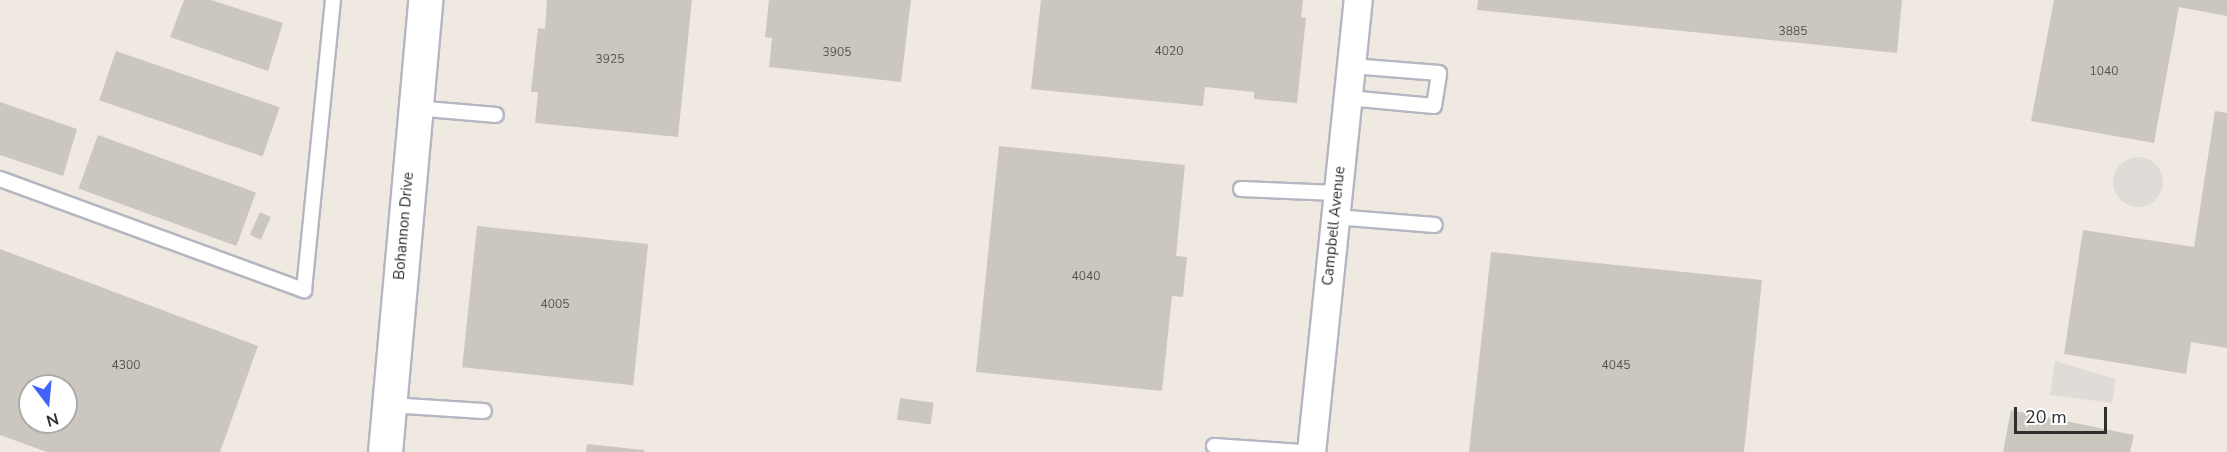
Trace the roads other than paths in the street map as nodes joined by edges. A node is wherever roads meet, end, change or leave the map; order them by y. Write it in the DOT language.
graph roads {
  1 [pos="333,0"];
  2 [pos="425,0"];
  3 [pos="1358,0"];
  4 [pos="1351,66"];
  5 [pos="1348,98"];
  6 [pos="414,108"];
  7 [pos="496,115"];
  8 [pos="0,179"];
  9 [pos="1241,189"];
  10 [pos="1335,205"];
  11 [pos="1435,225"];
  12 [pos="389,405"];
  13 [pos="484,411"];
  14 [pos="1214,446"];
  15 [pos="385,452"];
  16 [pos="1302,452"];
  17 [pos="1311,452"];
  1 -- 8 [label="lane"];
  2 -- 6 [label="street, Bohannon Drive"];
  3 -- 4 [label="street, Campbell Avenue"];
  4 -- 5 [label="street, Campbell Avenue"];
  4 -- 5 [label="lane"];
  5 -- 10 [label="street, Campbell Avenue"];
  6 -- 7 [label="lane"];
  6 -- 12 [label="street, Bohannon Drive"];
  9 -- 10 [label="lane"];
  10 -- 11 [label="lane"];
  10 -- 17 [label="street, Campbell Avenue"];
  12 -- 13 [label="lane"];
  12 -- 15 [label="street, Bohannon Drive"];
  14 -- 16 [label="lane"];
}
